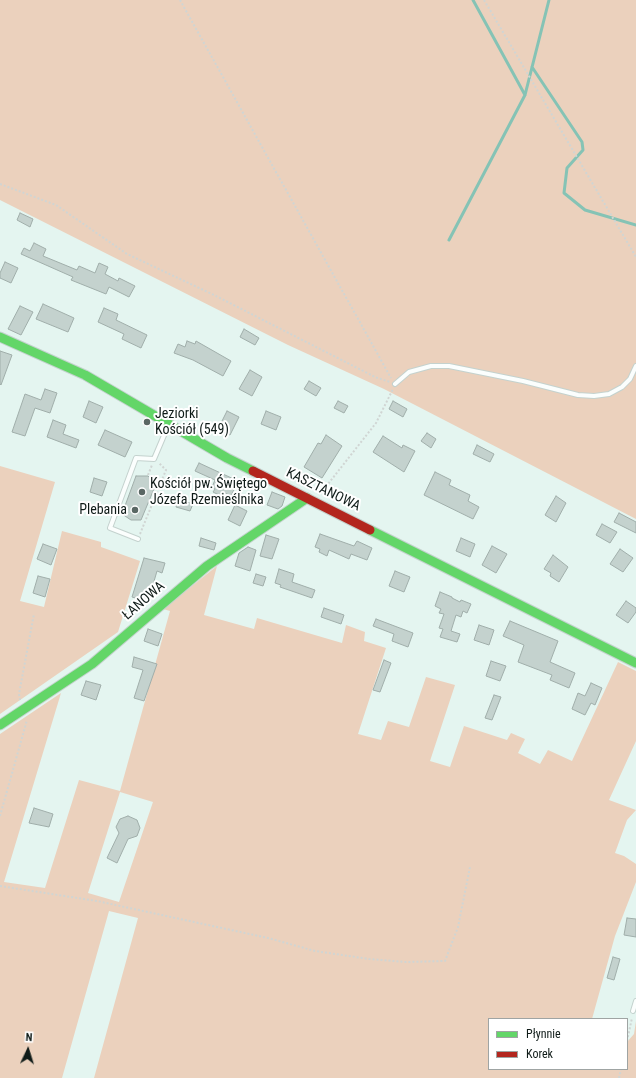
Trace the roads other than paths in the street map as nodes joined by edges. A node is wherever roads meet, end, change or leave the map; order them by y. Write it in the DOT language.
graph roads {
  1 [pos="0,336"];
  2 [pos="636,366"];
  3 [pos="395,384"];
  4 [pos="170,424"];
  5 [pos="310,500"];
  6 [pos="138,539"];
  7 [pos="636,663"];
  8 [pos="0,725"];
  9 [pos="636,1001"];
  10 [pos="633,1011"];
  1 -- 4 [label="street, KASZTANOWA"];
  2 -- 3 [label="lane"];
  4 -- 5 [label="street, KASZTANOWA"];
  4 -- 6 [label="lane"];
  5 -- 7 [label="street, KASZTANOWA"];
  5 -- 8 [label="street, ŁANOWA"];
  9 -- 10 [label="lane"];
}
